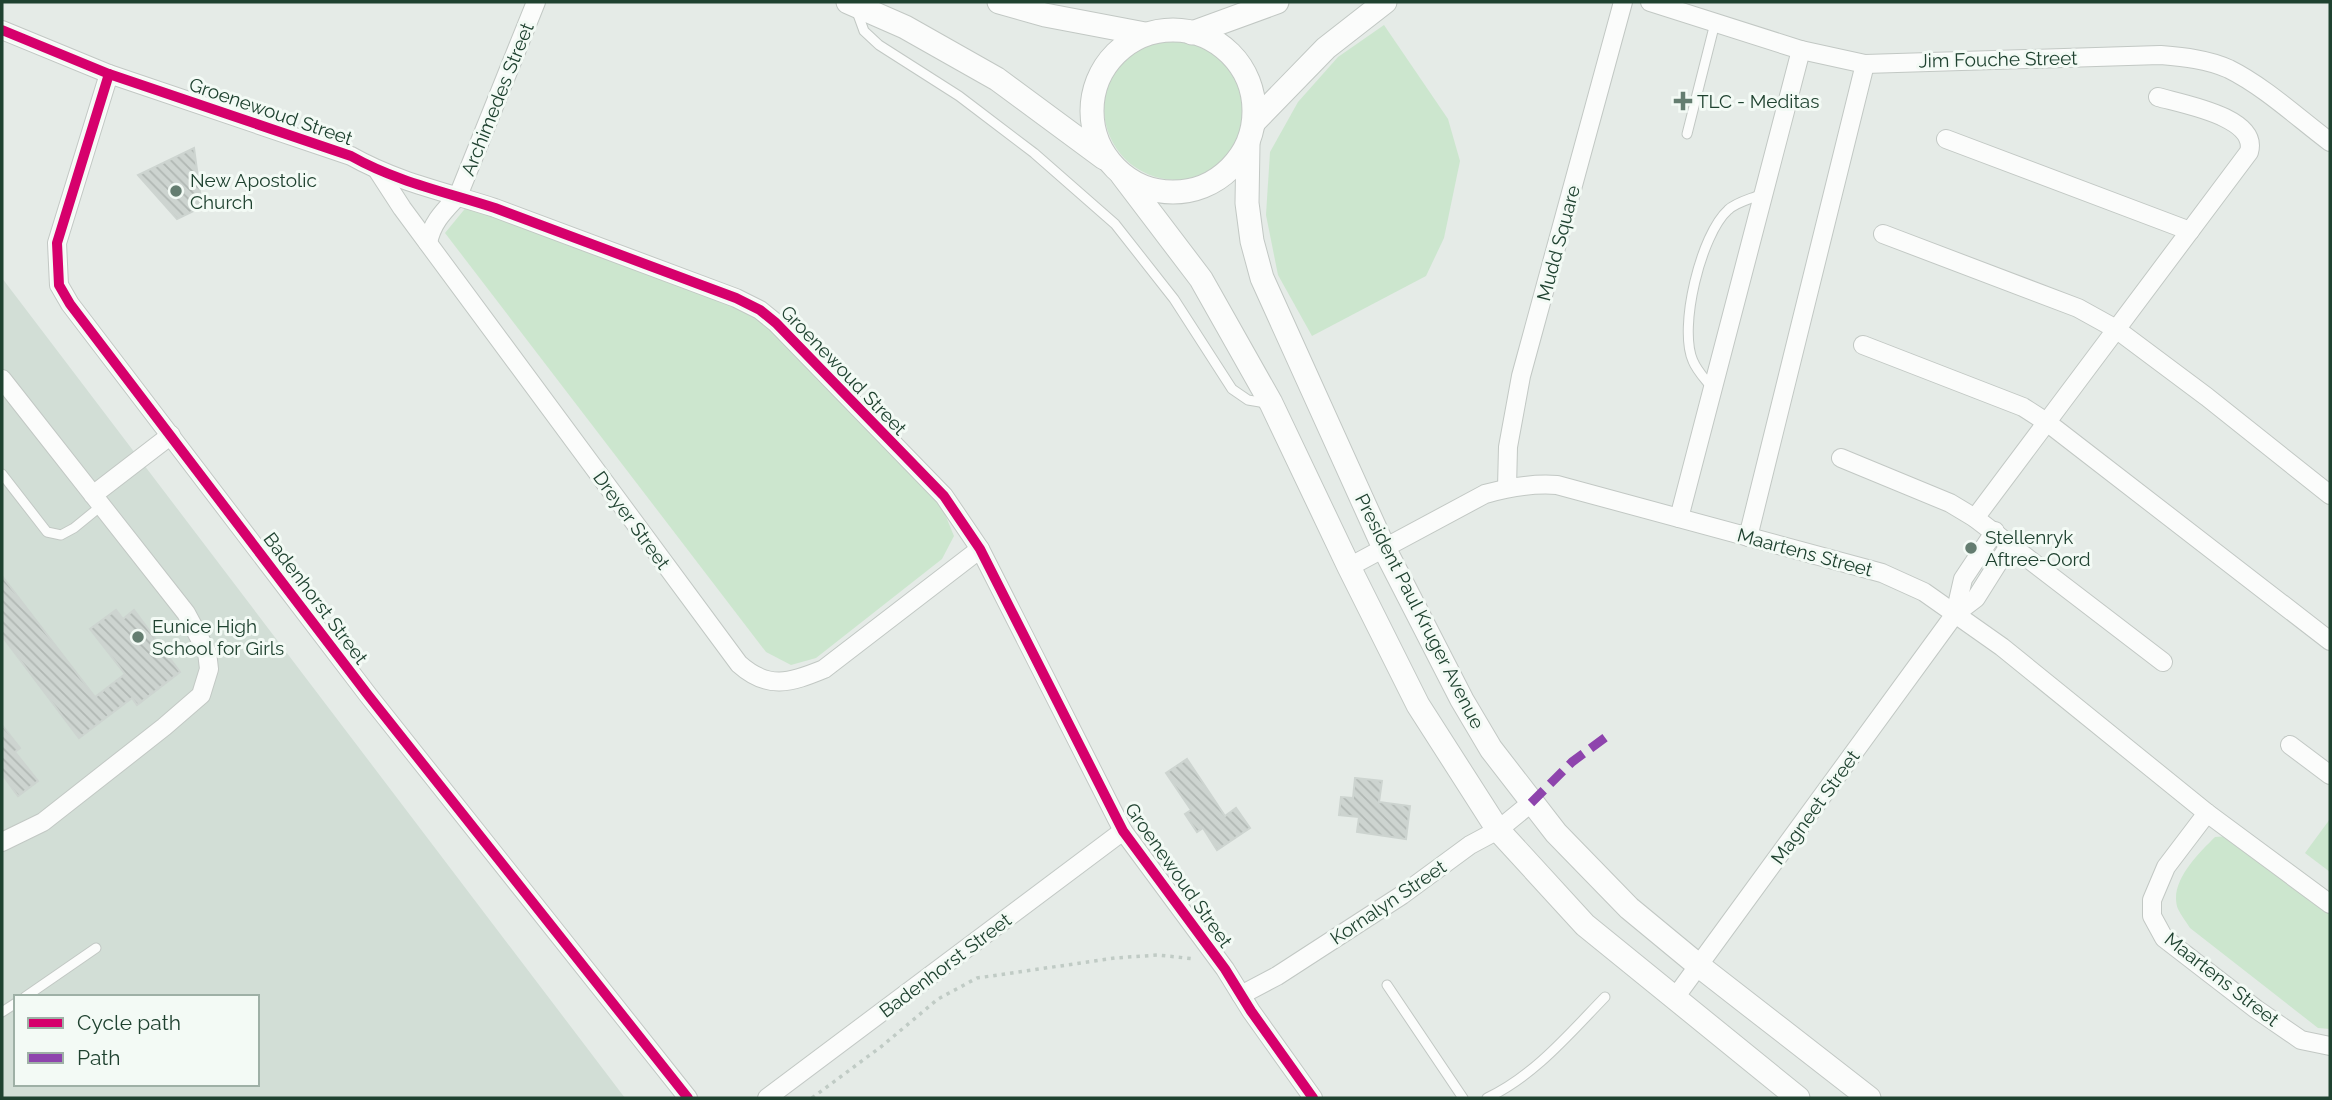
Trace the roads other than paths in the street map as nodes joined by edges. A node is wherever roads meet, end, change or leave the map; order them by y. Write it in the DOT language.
graph roads {
  1 [pos="536,2"];
  2 [pos="999,2"];
  3 [pos="1277,2"];
  4 [pos="1385,2"];
  5 [pos="1623,2"];
  6 [pos="1650,2"];
  7 [pos="850,3"];
  8 [pos="1714,23"];
  9 [pos="2,30"];
  10 [pos="1192,33"];
  11 [pos="1145,34"];
  12 [pos="1801,50"];
  13 [pos="1865,64"];
  14 [pos="109,74"];
  15 [pos="2158,97"];
  16 [pos="1254,122"];
  17 [pos="1687,134"];
  18 [pos="1945,139"];
  19 [pos="2330,142"];
  20 [pos="1248,144"];
  21 [pos="1115,169"];
  22 [pos="378,171"];
  23 [pos="1763,193"];
  24 [pos="458,196"];
  25 [pos="2190,231"];
  26 [pos="1883,234"];
  27 [pos="428,243"];
  28 [pos="2116,330"];
  29 [pos="1863,345"];
  30 [pos="2,379"];
  31 [pos="1712,389"];
  32 [pos="1272,403"];
  33 [pos="2048,423"];
  34 [pos="171,435"];
  35 [pos="1840,458"];
  36 [pos="2,474"];
  37 [pos="1507,488"];
  38 [pos="2330,495"];
  39 [pos="97,501"];
  40 [pos="1975,517"];
  41 [pos="1679,518"];
  42 [pos="967,528"];
  43 [pos="1995,531"];
  44 [pos="1748,537"];
  45 [pos="2010,544"];
  46 [pos="1384,548"];
  47 [pos="979,549"];
  48 [pos="1349,567"];
  49 [pos="948,570"];
  50 [pos="1955,614"];
  51 [pos="2330,641"];
  52 [pos="2163,662"];
  53 [pos="2290,746"];
  54 [pos="2330,775"];
  55 [pos="1531,803"];
  56 [pos="2207,813"];
  57 [pos="1498,830"];
  58 [pos="1123,831"];
  59 [pos="2,842"];
  60 [pos="2330,904"];
  61 [pos="96,948"];
  62 [pos="1698,965"];
  63 [pos="1387,985"];
  64 [pos="28,995"];
  65 [pos="1241,995"];
  66 [pos="1605,997"];
  67 [pos="1674,999"];
  68 [pos="2330,1046"];
  69 [pos="688,1098"];
  70 [pos="767,1098"];
  71 [pos="1313,1098"];
  72 [pos="1463,1098"];
  73 [pos="1487,1098"];
  74 [pos="1798,1098"];
  75 [pos="1869,1098"];
  1 -- 24 [label="street, Archimedes Street"];
  2 -- 11 [label="street"];
  3 -- 10 [label="street"];
  4 -- 16 [label="street"];
  5 -- 37 [label="street, Mudd Square"];
  6 -- 8 [label="street, Jim Fouche Street"];
  7 -- 21 [label="street, President Paul Kruger Avenue"];
  7 -- 32 [label="lane"];
  8 -- 12 [label="street, Jim Fouche Street"];
  8 -- 17 [label="lane"];
  9 -- 14 [label="street, Groenewoud Street"];
  10 -- 11 [label="street"];
  10 -- 16 [label="street"];
  11 -- 21 [label="street"];
  12 -- 13 [label="street, Jim Fouche Street"];
  12 -- 23 [label="street"];
  13 -- 19 [label="street, Jim Fouche Street"];
  13 -- 44 [label="street"];
  14 -- 22 [label="street, Groenewoud Street"];
  14 -- 34 [label="street, Badenhorst Street"];
  15 -- 25 [label="street"];
  16 -- 20 [label="street"];
  18 -- 25 [label="street"];
  20 -- 21 [label="street"];
  20 -- 46 [label="street, President Paul Kruger Avenue"];
  21 -- 32 [label="street, President Paul Kruger Avenue"];
  22 -- 24 [label="street, Groenewoud Street"];
  22 -- 27 [label="street, Dreyer Street"];
  23 -- 31 [label="street"];
  23 -- 31 [label="lane"];
  24 -- 27 [label="street, Archimedes Street"];
  24 -- 42 [label="street, Groenewoud Street"];
  25 -- 28 [label="street"];
  26 -- 28 [label="street"];
  27 -- 49 [label="street, Dreyer Street"];
  28 -- 33 [label="street"];
  28 -- 38 [label="street"];
  29 -- 33 [label="street"];
  30 -- 39 [label="street"];
  31 -- 41 [label="street"];
  32 -- 48 [label="street, President Paul Kruger Avenue"];
  33 -- 40 [label="street"];
  33 -- 51 [label="street"];
  34 -- 39 [label="street"];
  34 -- 69 [label="street, Badenhorst Street"];
  35 -- 40 [label="street"];
  36 -- 39 [label="lane"];
  37 -- 41 [label="street, Maartens Street"];
  37 -- 46 [label="street, Maartens Street"];
  39 -- 59 [label="street"];
  40 -- 43 [label="street"];
  41 -- 44 [label="street, Maartens Street"];
  42 -- 47 [label="street, Groenewoud Street"];
  42 -- 49 [label="street, Dreyer Street"];
  43 -- 45 [label="street"];
  43 -- 50 [label="street"];
  44 -- 50 [label="street, Maartens Street"];
  45 -- 50 [label="street"];
  45 -- 52 [label="street"];
  46 -- 48 [label="street, Maartens Street"];
  46 -- 55 [label="street, President Paul Kruger Avenue"];
  47 -- 49 [label="street, Dreyer Street"];
  47 -- 58 [label="street, Groenewoud Street"];
  48 -- 57 [label="street, President Paul Kruger Avenue"];
  50 -- 56 [label="street, Maartens Street"];
  50 -- 62 [label="street, Magneet Street"];
  53 -- 54 [label="street"];
  55 -- 57 [label="street, Kornalyn Street"];
  55 -- 62 [label="street, President Paul Kruger Avenue"];
  56 -- 60 [label="street, Maartens Street"];
  56 -- 68 [label="street, Maartens Street"];
  57 -- 65 [label="street, Kornalyn Street"];
  57 -- 67 [label="street, President Paul Kruger Avenue"];
  58 -- 65 [label="street, Groenewoud Street"];
  58 -- 70 [label="street, Badenhorst Street"];
  61 -- 64 [label="lane"];
  62 -- 67 [label="street, Magneet Street"];
  62 -- 75 [label="street, President Paul Kruger Avenue"];
  63 -- 72 [label="lane"];
  65 -- 71 [label="street, Groenewoud Street"];
  66 -- 73 [label="lane"];
  67 -- 74 [label="street, President Paul Kruger Avenue"];
}
